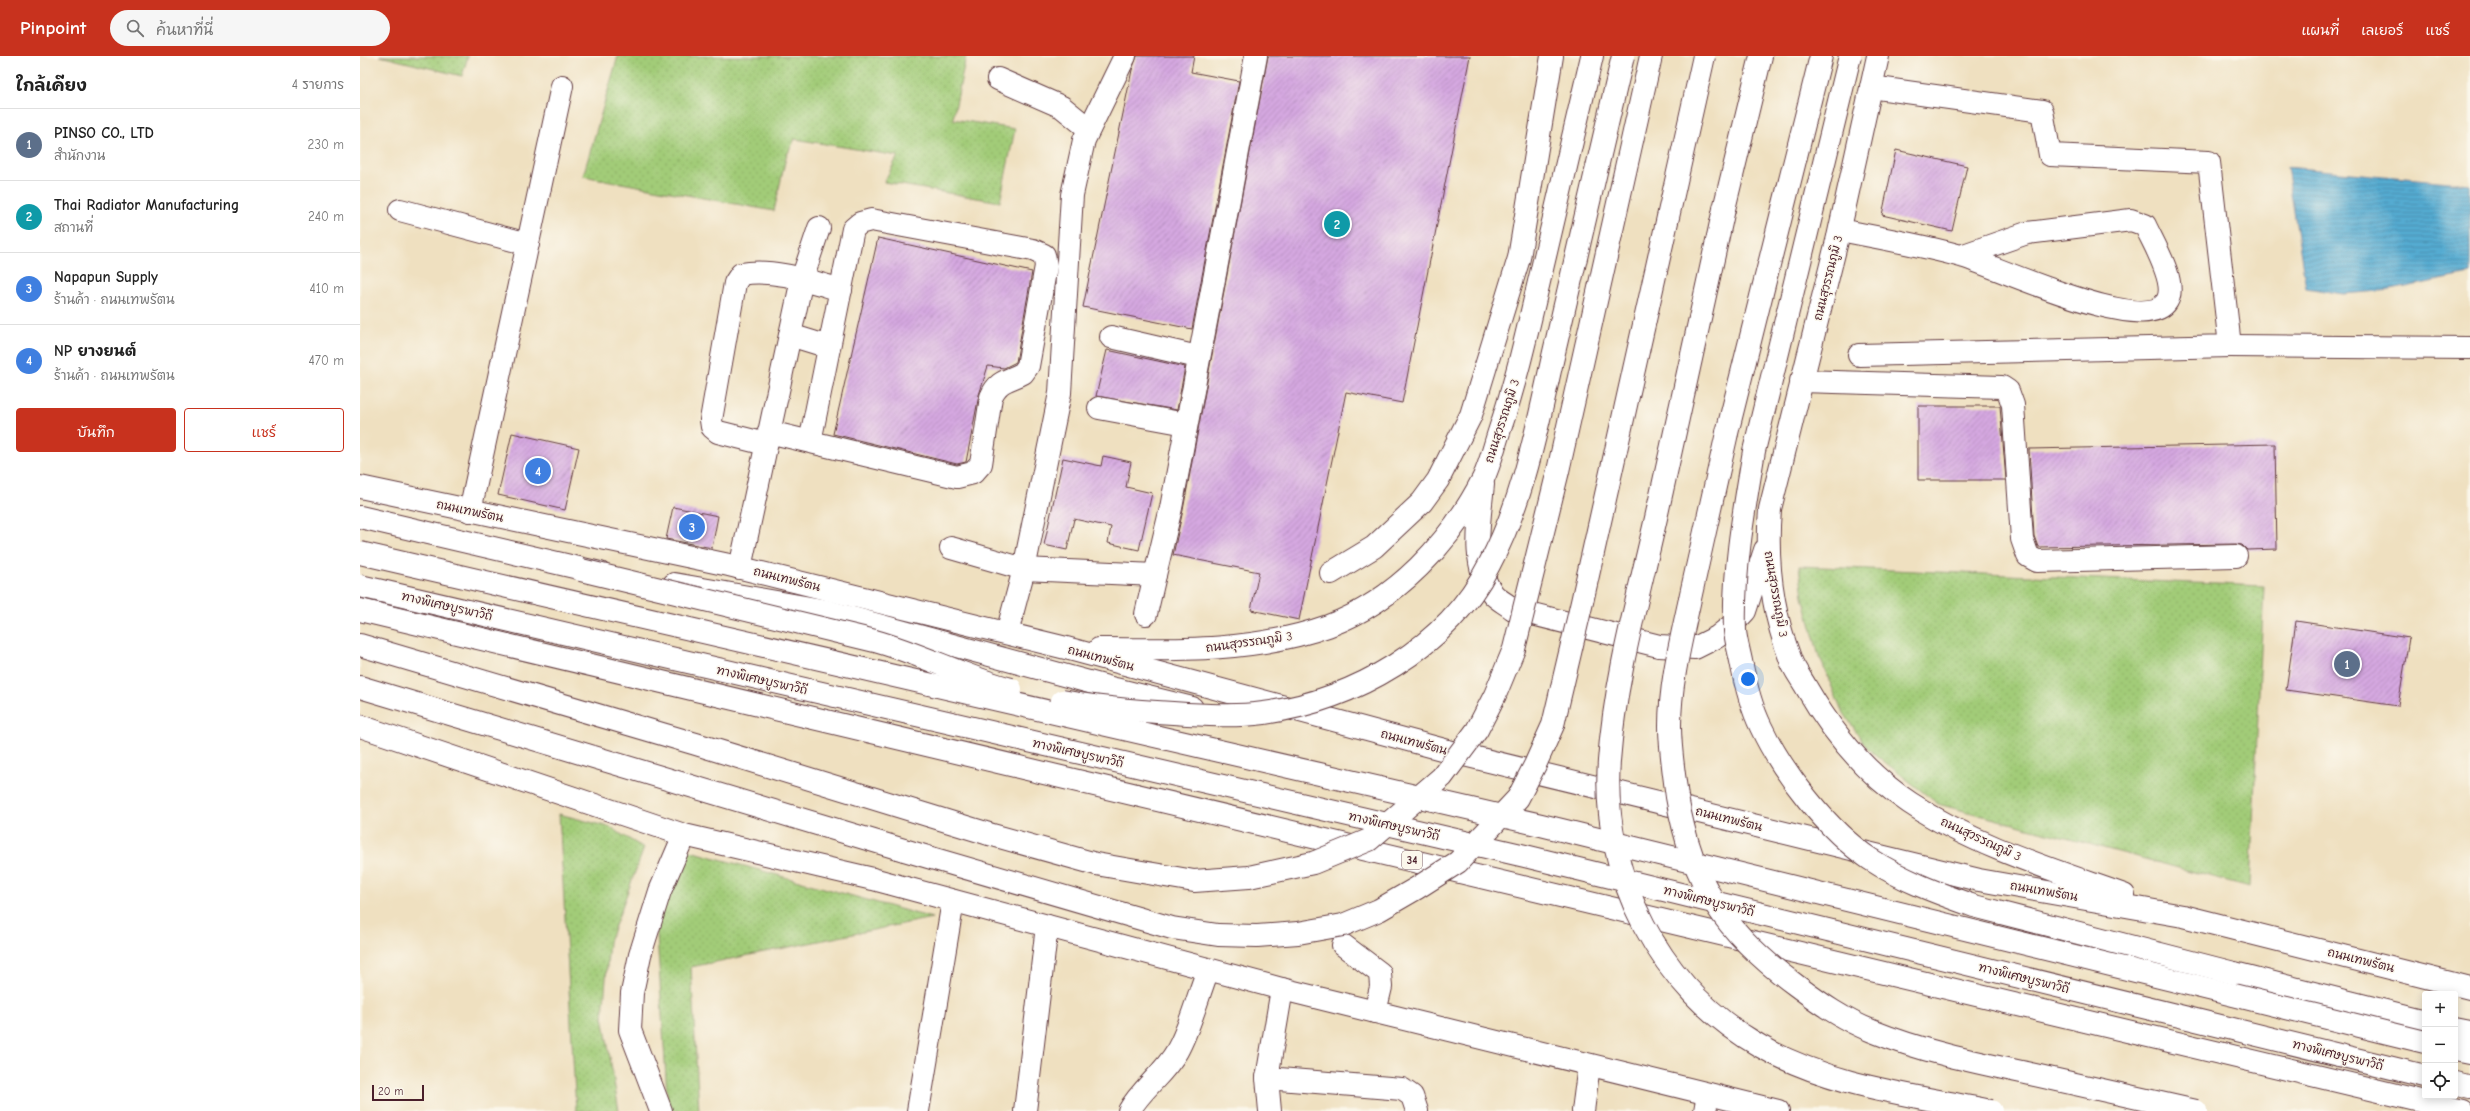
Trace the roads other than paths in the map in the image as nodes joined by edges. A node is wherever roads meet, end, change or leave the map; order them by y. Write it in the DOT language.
graph roads {
  1 [pos="1125,56"];
  2 [pos="1256,56"];
  3 [pos="1552,56"];
  4 [pos="1592,56"];
  5 [pos="1623,56"];
  6 [pos="1650,56"];
  7 [pos="1704,56"];
  8 [pos="1761,56"];
  9 [pos="1821,56"];
  10 [pos="1850,56"];
  11 [pos="1878,56"];
  12 [pos="998,78"];
  13 [pos="562,86"];
  14 [pos="1871,87"];
  15 [pos="1089,129"];
  16 [pos="400,210"];
  17 [pos="818,228"];
  18 [pos="1840,230"];
  19 [pos="528,244"];
  20 [pos="1961,256"];
  21 [pos="802,279"];
  22 [pos="841,290"];
  23 [pos="790,335"];
  24 [pos="1111,336"];
  25 [pos="2230,346"];
  26 [pos="829,347"];
  27 [pos="2470,348"];
  28 [pos="1859,355"];
  29 [pos="1198,358"];
  30 [pos="1801,381"];
  31 [pos="1099,408"];
  32 [pos="1186,424"];
  33 [pos="768,438"];
  34 [pos="810,442"];
  35 [pos="1484,478"];
  36 [pos="360,487"];
  37 [pos="470,511"];
  38 [pos="360,517"];
  39 [pos="1768,543"];
  40 [pos="360,546"];
  41 [pos="951,548"];
  42 [pos="360,553"];
  43 [pos="2236,556"];
  44 [pos="740,568"];
  45 [pos="1024,569"];
  46 [pos="1332,573"];
  47 [pos="1155,575"];
  48 [pos="360,586"];
  49 [pos="360,610"];
  50 [pos="1146,614"];
  51 [pos="1007,633"];
  52 [pos="360,646"];
  53 [pos="1066,648"];
  54 [pos="360,687"];
  55 [pos="360,726"];
  56 [pos="684,835"];
  57 [pos="953,901"];
  58 [pos="2183,916"];
  59 [pos="1047,926"];
  60 [pos="1343,945"];
  61 [pos="1208,970"];
  62 [pos="2470,988"];
  63 [pos="1282,989"];
  64 [pos="1374,1012"];
  65 [pos="2422,1020"];
  66 [pos="2458,1030"];
  67 [pos="2470,1032"];
  68 [pos="2422,1038"];
  69 [pos="2422,1041"];
  70 [pos="2458,1047"];
  71 [pos="2470,1050"];
  72 [pos="2458,1051"];
  73 [pos="2470,1053"];
  74 [pos="1589,1065"];
  75 [pos="2422,1075"];
  76 [pos="1267,1078"];
  77 [pos="2458,1084"];
  78 [pos="2470,1087"];
  79 [pos="1707,1103"];
  80 [pos="661,1111"];
  81 [pos="918,1111"];
  82 [pos="1025,1111"];
  83 [pos="1129,1111"];
  84 [pos="1270,1111"];
  85 [pos="1417,1111"];
  86 [pos="1583,1111"];
  87 [pos="1778,1111"];
  88 [pos="1991,1111"];
  89 [pos="2196,1111"];
  90 [pos="2463,1111"];
  1 -- 15 [label="main road"];
  2 -- 29 [label="main road"];
  3 -- 46 [label="main road"];
  4 -- 35 [label="main road, ถนนสุวรรณภูมิ 3"];
  5 -- 38 [label="main road, bridge"];
  6 -- 52 [label="main road, bridge"];
  7 -- 54 [label="main road, bridge"];
  8 -- 88 [label="main road, bridge"];
  9 -- 89 [label="main road, bridge"];
  10 -- 65 [label="main road, bridge"];
  11 -- 14 [label="main road, ถนนสุวรรณภูมิ 3"];
  12 -- 15 [label="main road"];
  13 -- 19 [label="main road"];
  14 -- 18 [label="main road, ถนนสุวรรณภูมิ 3"];
  14 -- 25 [label="main road"];
  15 -- 45 [label="main road"];
  16 -- 19 [label="main road"];
  17 -- 21 [label="main road"];
  18 -- 20 [label="main road"];
  18 -- 30 [label="main road, ถนนสุวรรณภูมิ 3"];
  19 -- 37 [label="main road"];
  20 -- 20 [label="main road"];
  21 -- 22 [label="main road"];
  21 -- 23 [label="main road"];
  21 -- 33 [label="main road"];
  22 -- 26 [label="main road"];
  22 -- 34 [label="main road"];
  23 -- 26 [label="main road"];
  23 -- 33 [label="main road"];
  24 -- 29 [label="main road"];
  25 -- 27 [label="main road"];
  25 -- 28 [label="main road"];
  26 -- 34 [label="main road"];
  29 -- 32 [label="main road"];
  30 -- 39 [label="main road, ถนนสุวรรณภูมิ 3"];
  30 -- 43 [label="main road"];
  31 -- 32 [label="main road"];
  32 -- 47 [label="main road"];
  33 -- 34 [label="main road"];
  33 -- 44 [label="main road"];
  35 -- 39 [label="main road"];
  35 -- 53 [label="main road, ถนนสุวรรณภูมิ 3"];
  36 -- 37 [label="main road, ถนนเทพรัตน"];
  37 -- 44 [label="main road, ถนนเทพรัตน"];
  39 -- 58 [label="main road, ถนนสุวรรณภูมิ 3"];
  40 -- 68 [label="main road"];
  41 -- 45 [label="main road"];
  42 -- 69 [label="main road, bridge"];
  44 -- 51 [label="main road, ถนนเทพรัตน"];
  45 -- 47 [label="main road"];
  45 -- 51 [label="main road"];
  47 -- 50 [label="main road"];
  48 -- 75 [label="main road, ทางพิเศษบูรพาวิถี, bridge"];
  49 -- 90 [label="main road, 34"];
  51 -- 53 [label="main road, ถนนเทพรัตน"];
  53 -- 58 [label="main road, ถนนเทพรัตน"];
  55 -- 56 [label="main road"];
  56 -- 57 [label="main road"];
  56 -- 80 [label="main road"];
  57 -- 59 [label="main road"];
  57 -- 81 [label="main road"];
  58 -- 62 [label="main road, ถนนเทพรัตน"];
  59 -- 61 [label="main road"];
  59 -- 82 [label="main road"];
  60 -- 64 [label="main road"];
  61 -- 63 [label="main road"];
  61 -- 83 [label="main road"];
  63 -- 64 [label="main road"];
  63 -- 76 [label="main road"];
  64 -- 74 [label="main road"];
  66 -- 67 [label="main road"];
  70 -- 71 [label="main road"];
  72 -- 73 [label="main road"];
  74 -- 79 [label="main road"];
  74 -- 86 [label="main road"];
  76 -- 84 [label="main road"];
  76 -- 85 [label="main road"];
  77 -- 78 [label="main road"];
  79 -- 87 [label="main road"];
}
